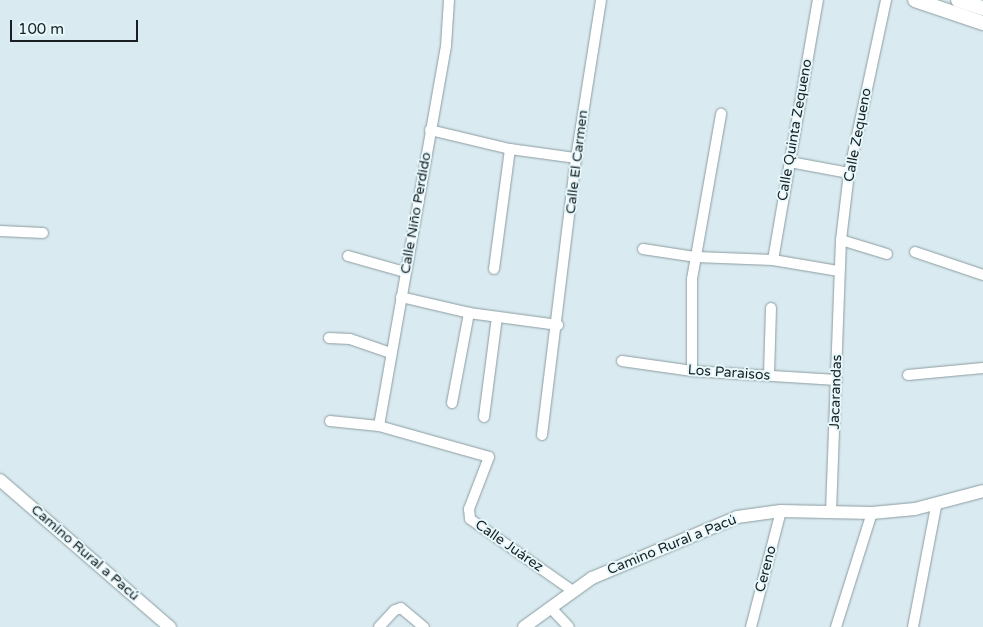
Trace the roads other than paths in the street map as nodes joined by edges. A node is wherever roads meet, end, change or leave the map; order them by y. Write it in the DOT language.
graph roads {
  1 [pos="449,0"];
  2 [pos="601,0"];
  3 [pos="818,0"];
  4 [pos="886,0"];
  5 [pos="915,0"];
  6 [pos="958,0"];
  7 [pos="978,5"];
  8 [pos="983,23"];
  9 [pos="721,114"];
  10 [pos="430,130"];
  11 [pos="510,149"];
  12 [pos="576,158"];
  13 [pos="790,162"];
  14 [pos="850,173"];
  15 [pos="0,231"];
  16 [pos="43,233"];
  17 [pos="841,240"];
  18 [pos="642,249"];
  19 [pos="915,252"];
  20 [pos="888,254"];
  21 [pos="348,256"];
  22 [pos="696,257"];
  23 [pos="773,260"];
  24 [pos="494,269"];
  25 [pos="839,271"];
  26 [pos="405,272"];
  27 [pos="983,275"];
  28 [pos="401,297"];
  29 [pos="771,308"];
  30 [pos="469,313"];
  31 [pos="497,317"];
  32 [pos="558,325"];
  33 [pos="329,338"];
  34 [pos="391,353"];
  35 [pos="622,361"];
  36 [pos="983,368"];
  37 [pos="692,371"];
  38 [pos="769,375"];
  39 [pos="908,375"];
  40 [pos="837,380"];
  41 [pos="452,403"];
  42 [pos="484,417"];
  43 [pos="330,422"];
  44 [pos="379,426"];
  45 [pos="542,435"];
  46 [pos="0,480"];
  47 [pos="983,491"];
  48 [pos="936,506"];
  49 [pos="781,511"];
  50 [pos="832,512"];
  51 [pos="872,513"];
  52 [pos="573,591"];
  53 [pos="551,608"];
  54 [pos="170,627"];
  55 [pos="379,627"];
  56 [pos="424,627"];
  57 [pos="524,627"];
  58 [pos="569,627"];
  59 [pos="751,627"];
  60 [pos="836,627"];
  61 [pos="912,627"];
  1 -- 10 [label="street, Calle Niño Perdido"];
  2 -- 12 [label="street, Calle El Carmen"];
  3 -- 13 [label="street, Calle Quinta Zequeno"];
  4 -- 14 [label="street, Calle Zequeno"];
  5 -- 8 [label="main road"];
  6 -- 7 [label="main road"];
  9 -- 22 [label="street"];
  10 -- 11 [label="street"];
  10 -- 26 [label="street, Calle Niño Perdido"];
  11 -- 12 [label="street"];
  11 -- 24 [label="street"];
  12 -- 32 [label="street, Calle El Carmen"];
  13 -- 14 [label="street"];
  13 -- 23 [label="street, Calle Quinta Zequeno"];
  14 -- 17 [label="street, Calle Zequeno"];
  15 -- 16 [label="street"];
  17 -- 20 [label="street"];
  17 -- 25 [label="street, Calle Zequeno"];
  18 -- 22 [label="street"];
  19 -- 27 [label="street"];
  21 -- 26 [label="street"];
  22 -- 23 [label="street"];
  22 -- 37 [label="street"];
  23 -- 25 [label="street"];
  25 -- 40 [label="street, Jacarandas"];
  26 -- 28 [label="street, Calle Niño Perdido"];
  28 -- 30 [label="street"];
  28 -- 34 [label="street, Calle Niño Perdido"];
  29 -- 38 [label="street"];
  30 -- 31 [label="street"];
  30 -- 41 [label="street"];
  31 -- 32 [label="street"];
  31 -- 42 [label="street"];
  32 -- 45 [label="street, Calle El Carmen"];
  33 -- 34 [label="street"];
  34 -- 44 [label="street, Calle Niño Perdido"];
  35 -- 37 [label="street, Los Paraisos"];
  36 -- 39 [label="street"];
  37 -- 38 [label="street, Los Paraisos"];
  38 -- 40 [label="street, Los Paraisos"];
  40 -- 50 [label="street, Jacarandas"];
  43 -- 44 [label="street"];
  44 -- 52 [label="street, Calle Juárez"];
  46 -- 54 [label="street, Camino Rural a Pacú"];
  47 -- 48 [label="street, Camino Rural a Pacú"];
  48 -- 51 [label="street, Camino Rural a Pacú"];
  48 -- 61 [label="street"];
  49 -- 50 [label="street, Camino Rural a Pacú"];
  49 -- 52 [label="street, Camino Rural a Pacú"];
  49 -- 59 [label="street, Cereno"];
  50 -- 51 [label="street, Camino Rural a Pacú"];
  51 -- 60 [label="street"];
  52 -- 53 [label="street, Camino Rural a Pacú"];
  53 -- 57 [label="street, Camino Rural a Pacú"];
  53 -- 58 [label="street"];
  55 -- 56 [label="street"];
}
